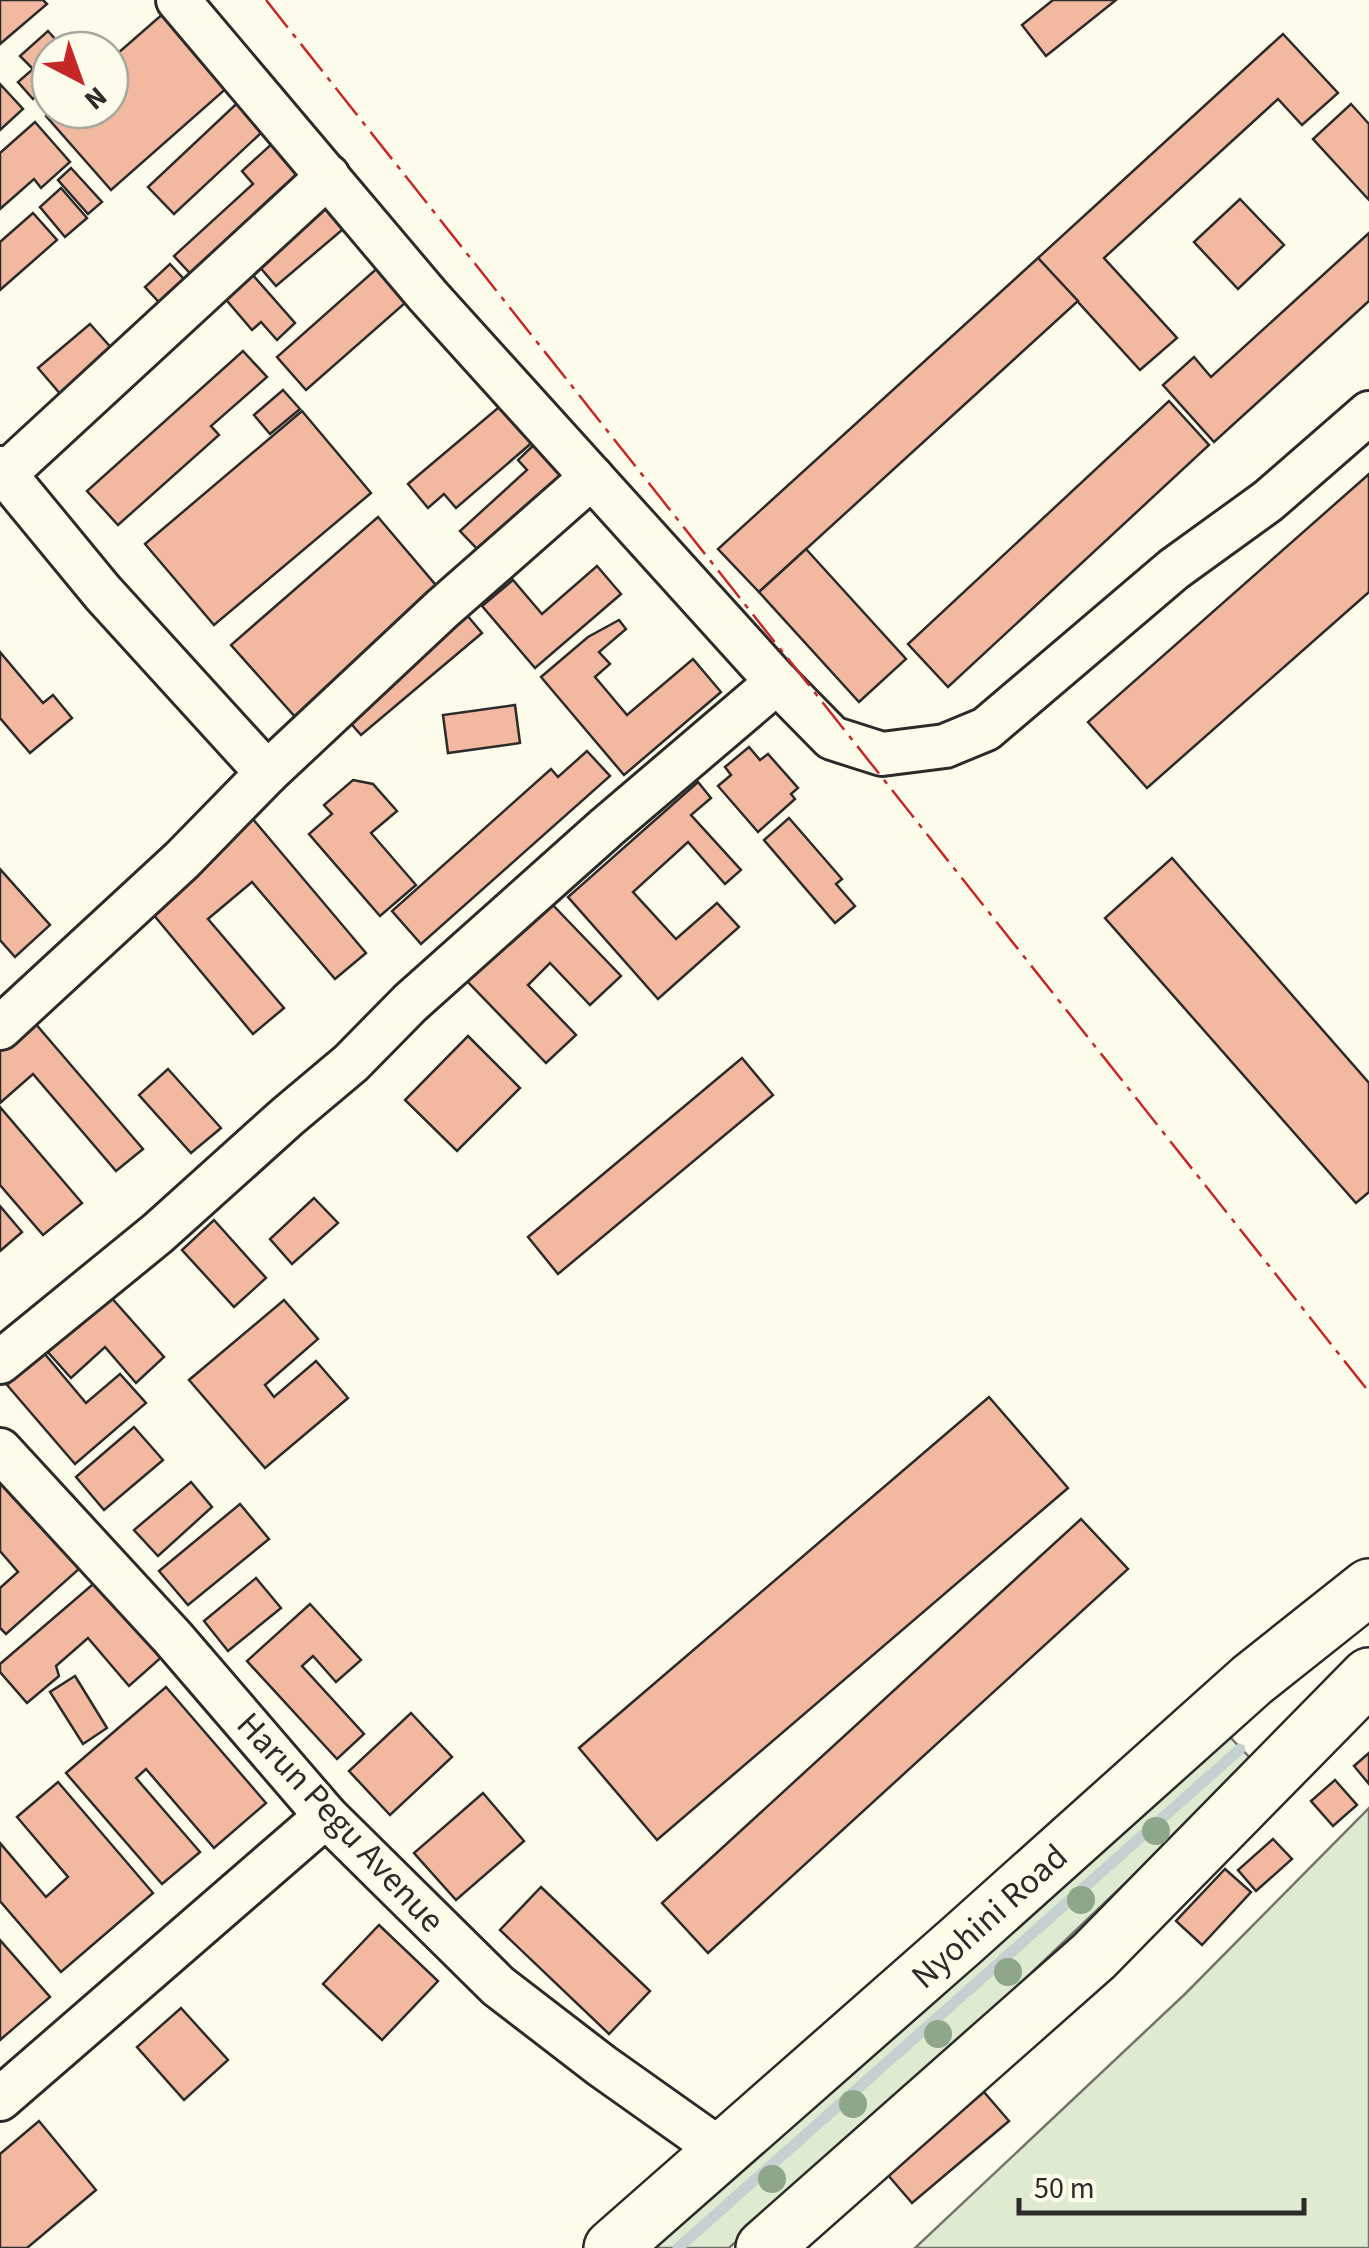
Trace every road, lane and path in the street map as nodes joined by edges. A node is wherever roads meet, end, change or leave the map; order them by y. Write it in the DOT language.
graph roads {
  1 [pos="178,0"];
  2 [pos="328,176"];
  3 [pos="1369,413"];
  4 [pos="3,471"];
  5 [pos="592,477"];
  6 [pos="777,682"];
  7 [pos="267,773"];
  8 [pos="0,1028"];
  9 [pos="0,1362"];
  10 [pos="0,1450"];
  11 [pos="1369,1587"];
  12 [pos="1369,1676"];
  13 [pos="326,1816"];
  14 [pos="0,2100"];
  15 [pos="722,2151"];
  16 [pos="612,2248"];
  17 [pos="764,2248"];
  1 -- 2 [label="street"];
  2 -- 4 [label="street"];
  2 -- 5 [label="street"];
  3 -- 6 [label="street"];
  4 -- 7 [label="street"];
  5 -- 6 [label="street"];
  5 -- 7 [label="street"];
  6 -- 9 [label="street"];
  7 -- 8 [label="street"];
  10 -- 13 [label="street, Harun Pegu Avenue"];
  11 -- 15 [label="main road, Nyohini Road"];
  12 -- 17 [label="main road"];
  13 -- 14 [label="street"];
  13 -- 15 [label="street, Harun Pegu Avenue"];
  15 -- 16 [label="main road, Nyohini Road"];
}
